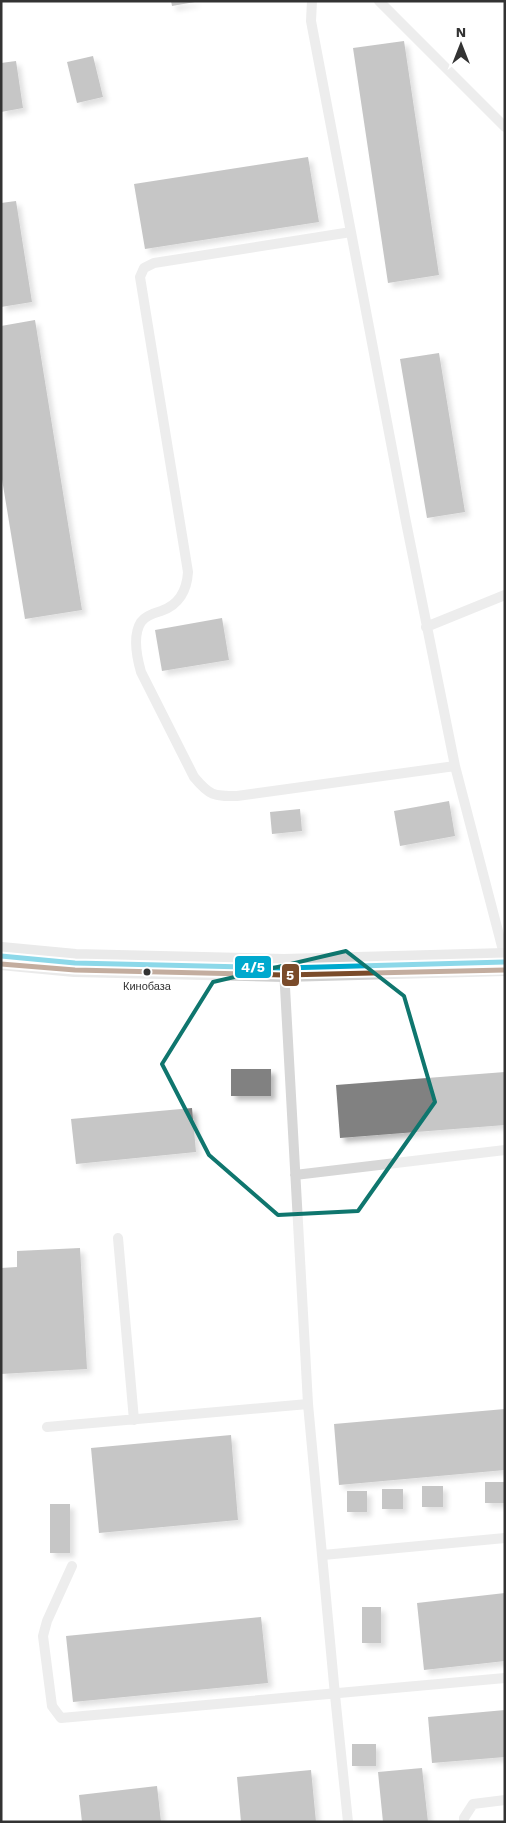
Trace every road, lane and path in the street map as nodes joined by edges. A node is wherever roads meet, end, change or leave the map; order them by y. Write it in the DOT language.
graph roads {
  1 [pos="312,1"];
  2 [pos="379,1"];
  3 [pos="505,127"];
  4 [pos="351,232"];
  5 [pos="505,595"];
  6 [pos="426,627"];
  7 [pos="455,766"];
  8 [pos="1,956"];
  9 [pos="505,960"];
  10 [pos="284,968"];
  11 [pos="505,1150"];
  12 [pos="295,1175"];
  13 [pos="118,1238"];
  14 [pos="308,1404"];
  15 [pos="134,1420"];
  16 [pos="47,1427"];
  17 [pos="505,1538"];
  18 [pos="323,1555"];
  19 [pos="72,1566"];
  20 [pos="505,1678"];
  21 [pos="335,1695"];
  22 [pos="505,1800"];
  23 [pos="348,1822"];
  24 [pos="464,1822"];
  1 -- 4 [label="lane"];
  2 -- 3 [label="lane"];
  4 -- 6 [label="lane"];
  4 -- 7 [label="lane"];
  5 -- 6 [label="lane"];
  6 -- 7 [label="lane"];
  7 -- 9 [label="lane"];
  8 -- 10 [label="main road"];
  9 -- 10 [label="main road"];
  10 -- 12 [label="lane"];
  11 -- 12 [label="lane"];
  12 -- 14 [label="lane"];
  13 -- 15 [label="lane"];
  14 -- 15 [label="lane"];
  14 -- 18 [label="lane"];
  15 -- 16 [label="lane"];
  17 -- 18 [label="lane"];
  18 -- 21 [label="lane"];
  19 -- 21 [label="lane"];
  20 -- 21 [label="lane"];
  21 -- 23 [label="lane"];
  22 -- 24 [label="lane"];
}
